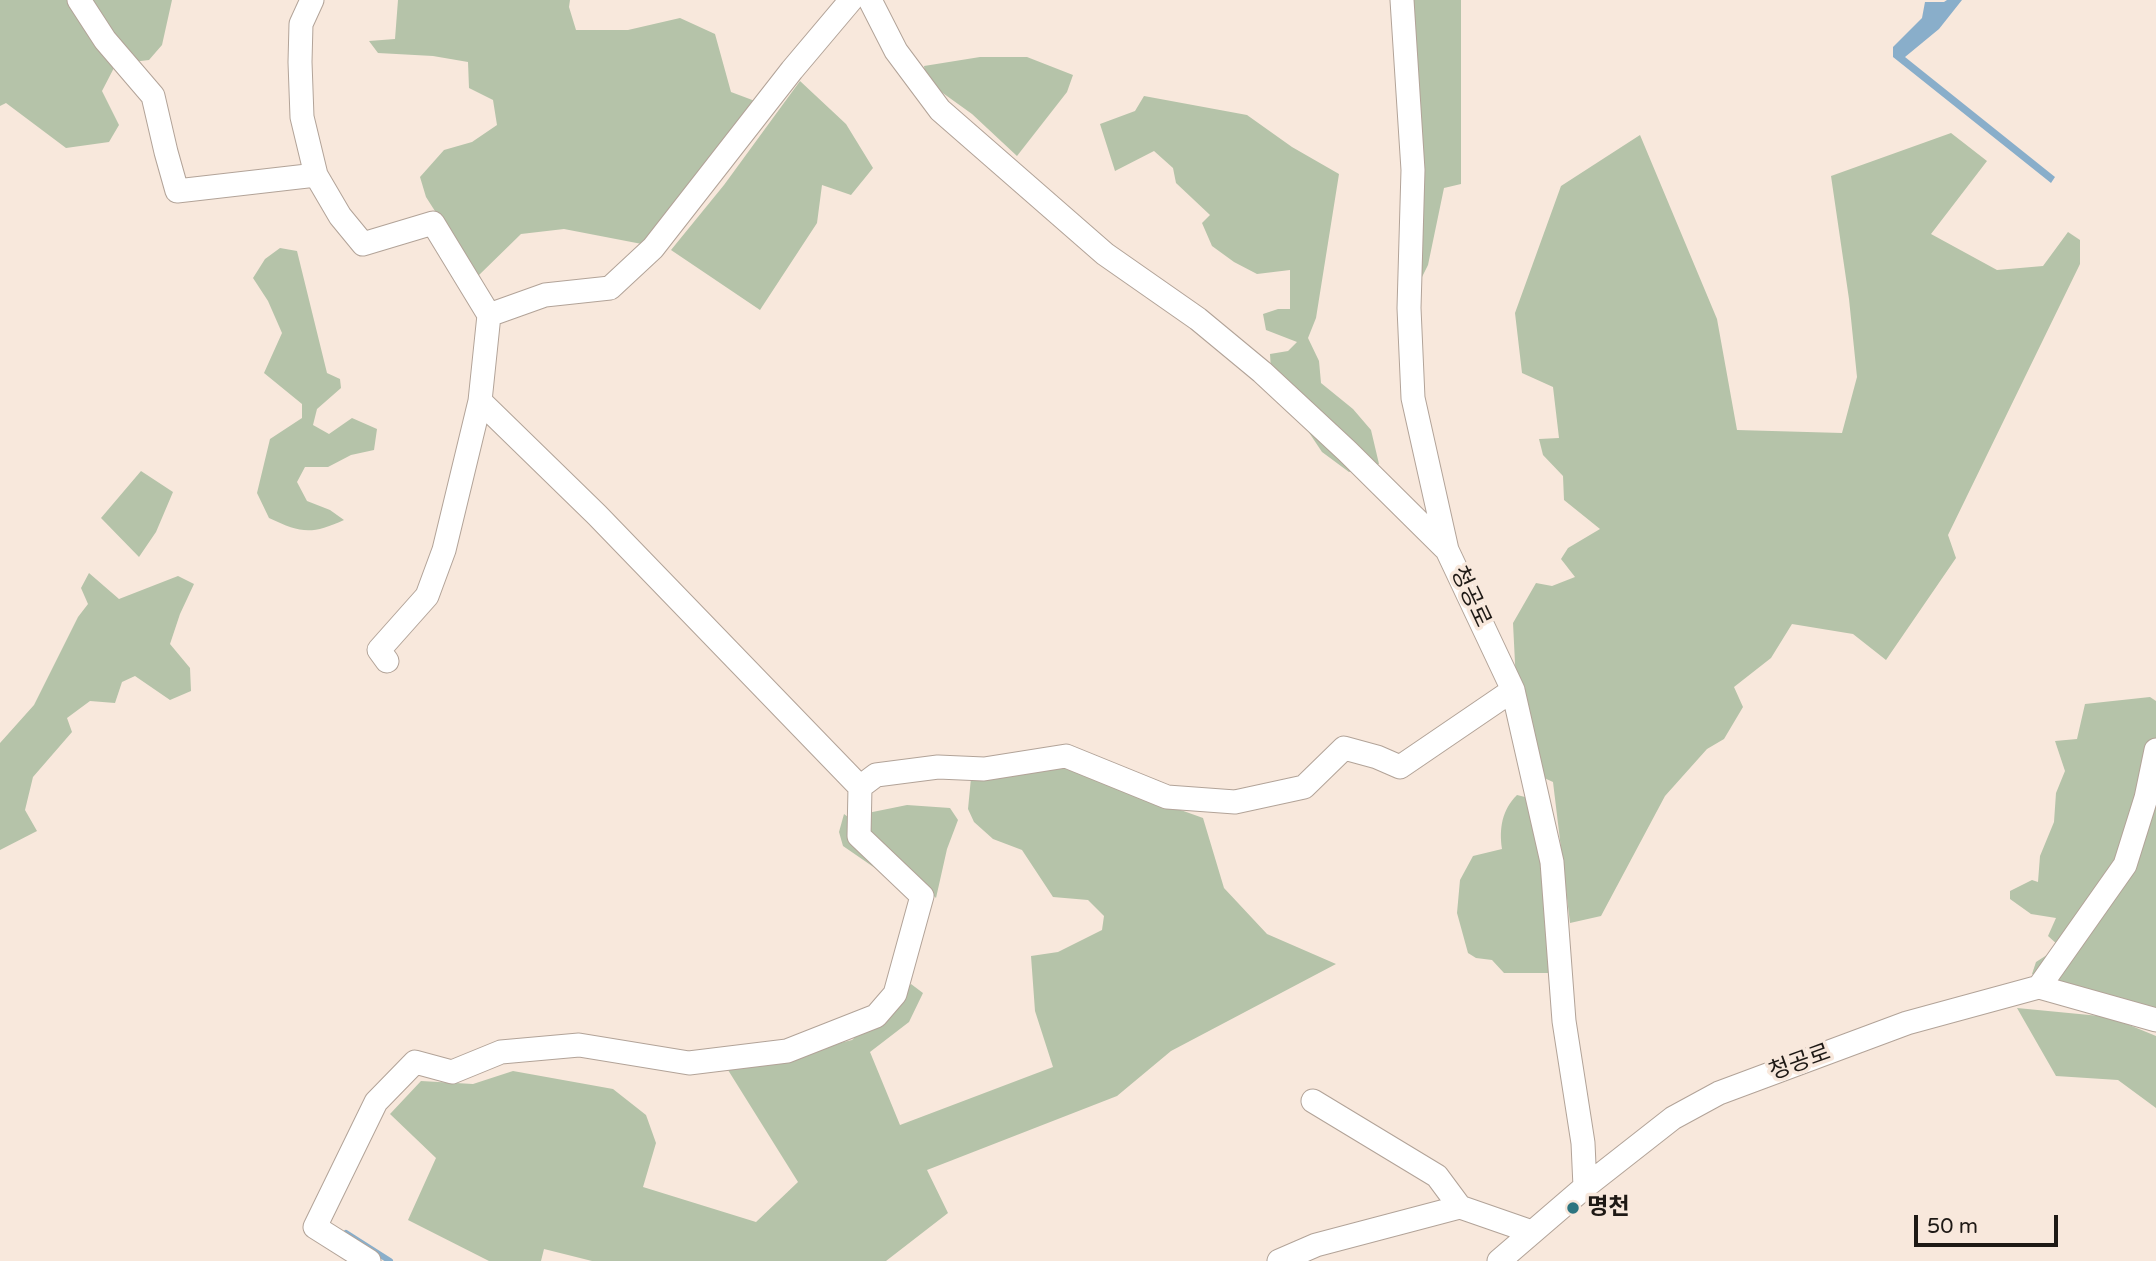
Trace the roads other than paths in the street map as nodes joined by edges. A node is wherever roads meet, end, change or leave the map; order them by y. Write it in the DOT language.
graph roads {
  1 [pos="79,0"];
  2 [pos="312,0"];
  3 [pos="851,0"];
  4 [pos="870,0"];
  5 [pos="1402,0"];
  6 [pos="316,175"];
  7 [pos="489,316"];
  8 [pos="480,401"];
  9 [pos="1447,550"];
  10 [pos="387,661"];
  11 [pos="1513,690"];
  12 [pos="2156,750"];
  13 [pos="860,787"];
  14 [pos="2039,987"];
  15 [pos="2156,1020"];
  16 [pos="1313,1101"];
  17 [pos="1585,1187"];
  18 [pos="1460,1208"];
  19 [pos="1532,1232"];
  20 [pos="369,1261"];
  21 [pos="1279,1261"];
  22 [pos="1499,1261"];
  1 -- 6 [label="street"];
  2 -- 6 [label="street"];
  3 -- 7 [label="street"];
  4 -- 9 [label="street"];
  5 -- 9 [label="street, 청공로"];
  6 -- 7 [label="street"];
  7 -- 8 [label="street"];
  8 -- 10 [label="street"];
  8 -- 13 [label="street"];
  9 -- 11 [label="street, 청공로"];
  11 -- 13 [label="street"];
  11 -- 17 [label="street, 청공로"];
  12 -- 14 [label="street"];
  13 -- 20 [label="street"];
  14 -- 15 [label="street"];
  14 -- 17 [label="street, 청공로"];
  16 -- 18 [label="street"];
  17 -- 19 [label="street, 청공로"];
  18 -- 19 [label="street"];
  18 -- 21 [label="street"];
  19 -- 22 [label="street, 청공로"];
}
